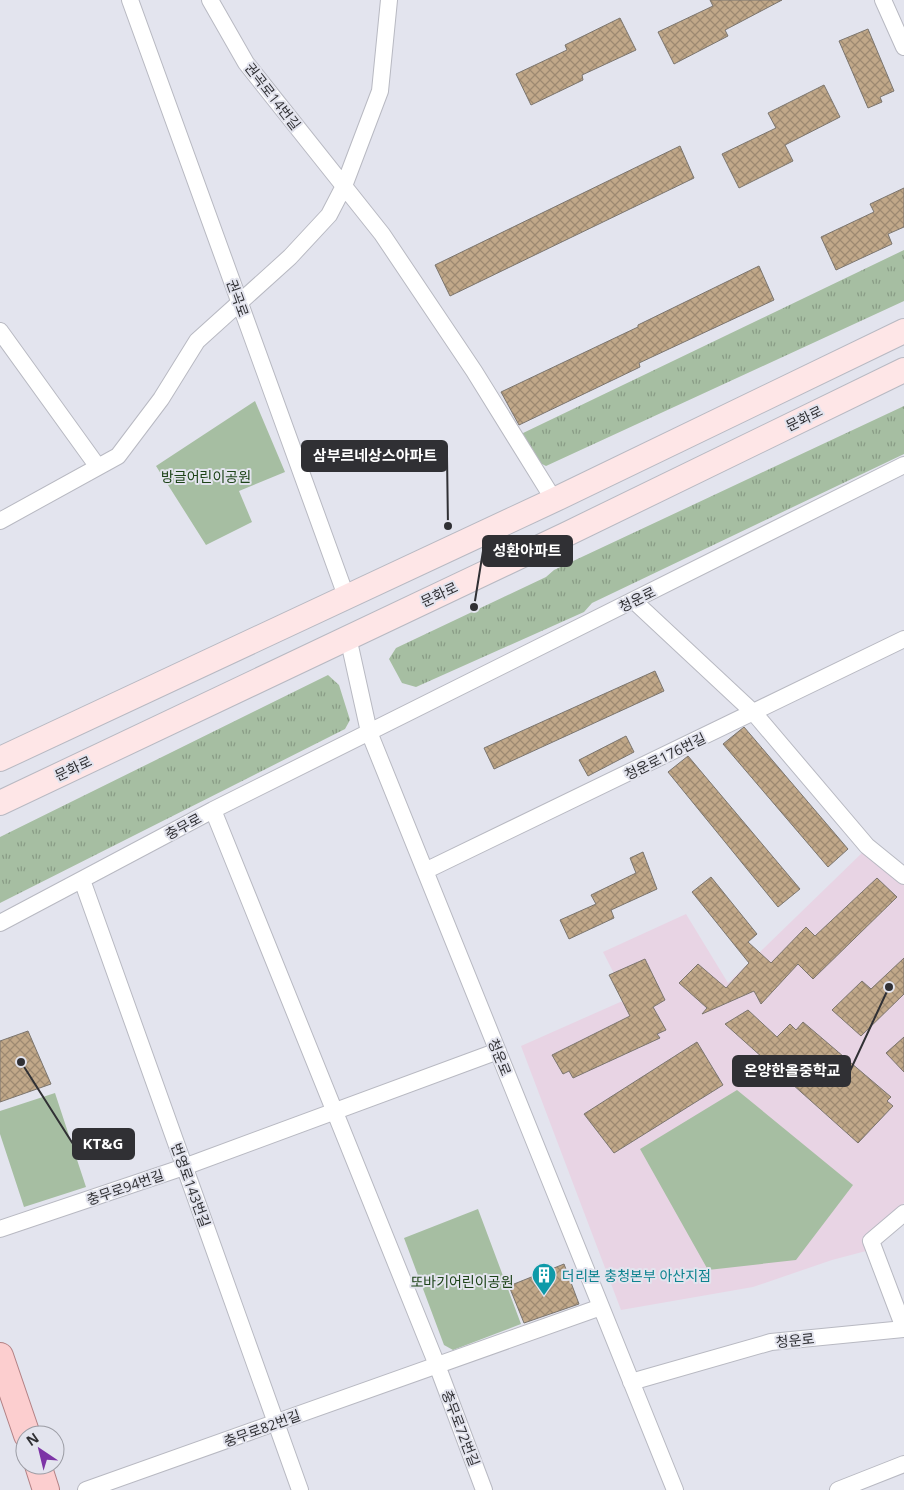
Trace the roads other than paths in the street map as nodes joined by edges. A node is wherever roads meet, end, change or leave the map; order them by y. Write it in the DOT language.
graph roads {
  1 [pos="130,0"];
  2 [pos="210,0"];
  3 [pos="389,0"];
  4 [pos="884,0"];
  5 [pos="904,47"];
  6 [pos="344,186"];
  7 [pos="239,302"];
  8 [pos="0,331"];
  9 [pos="904,331"];
  10 [pos="904,370"];
  11 [pos="904,465"];
  12 [pos="98,467"];
  13 [pos="554,500"];
  14 [pos="0,521"];
  15 [pos="346,596"];
  16 [pos="634,601"];
  17 [pos="348,637"];
  18 [pos="904,638"];
  19 [pos="754,713"];
  20 [pos="369,732"];
  21 [pos="0,759"];
  22 [pos="0,803"];
  23 [pos="213,810"];
  24 [pos="425,871"];
  25 [pos="904,876"];
  26 [pos="82,880"];
  27 [pos="0,923"];
  28 [pos="498,1051"];
  29 [pos="334,1111"];
  30 [pos="184,1167"];
  31 [pos="904,1213"];
  32 [pos="0,1229"];
  33 [pos="601,1307"];
  34 [pos="904,1329"];
  35 [pos="0,1356"];
  36 [pos="438,1365"];
  37 [pos="631,1382"];
  38 [pos="276,1423"];
  39 [pos="24,1425"];
  40 [pos="904,1464"];
  41 [pos="41,1475"];
  42 [pos="46,1490"];
  43 [pos="86,1490"];
  44 [pos="300,1490"];
  45 [pos="484,1490"];
  46 [pos="675,1490"];
  47 [pos="838,1490"];
  1 -- 7 [label="street, 권곡로"];
  2 -- 6 [label="street, 권곡로14번길"];
  3 -- 6 [label="street"];
  4 -- 5 [label="street"];
  6 -- 7 [label="street"];
  6 -- 13 [label="street"];
  7 -- 12 [label="street"];
  7 -- 15 [label="street, 권곡로"];
  8 -- 12 [label="street"];
  9 -- 13 [label="main road"];
  10 -- 17 [label="main road, 문화로"];
  11 -- 16 [label="street, 청운로"];
  12 -- 14 [label="street"];
  13 -- 15 [label="main road"];
  15 -- 21 [label="main road"];
  16 -- 19 [label="street"];
  16 -- 20 [label="street, 청운로"];
  17 -- 20 [label="street, 청운로"];
  17 -- 22 [label="main road, 문화로"];
  18 -- 19 [label="street, 청운로176번길"];
  19 -- 24 [label="street, 청운로176번길"];
  19 -- 25 [label="street"];
  20 -- 23 [label="street, 충무로"];
  20 -- 24 [label="street, 청운로"];
  23 -- 26 [label="street, 충무로"];
  23 -- 29 [label="street"];
  24 -- 28 [label="street, 청운로"];
  26 -- 27 [label="street, 충무로"];
  26 -- 30 [label="street, 번영로143번길"];
  28 -- 29 [label="street, 충무로94번길"];
  28 -- 33 [label="street, 청운로"];
  29 -- 30 [label="street, 충무로94번길"];
  29 -- 36 [label="street"];
  30 -- 32 [label="street, 충무로94번길"];
  30 -- 38 [label="street, 번영로143번길"];
  31 -- 34 [label="street"];
  33 -- 36 [label="street, 충무로82번길"];
  33 -- 37 [label="street, 청운로"];
  34 -- 37 [label="street, 청운로"];
  35 -- 39 [label="main road"];
  36 -- 38 [label="street, 충무로82번길"];
  36 -- 45 [label="street, 충무로72번길"];
  37 -- 46 [label="street, 청운로"];
  38 -- 43 [label="street, 충무로82번길"];
  38 -- 44 [label="street, 번영로143번길"];
  40 -- 47 [label="street"];
  41 -- 42 [label="main road"];
}
